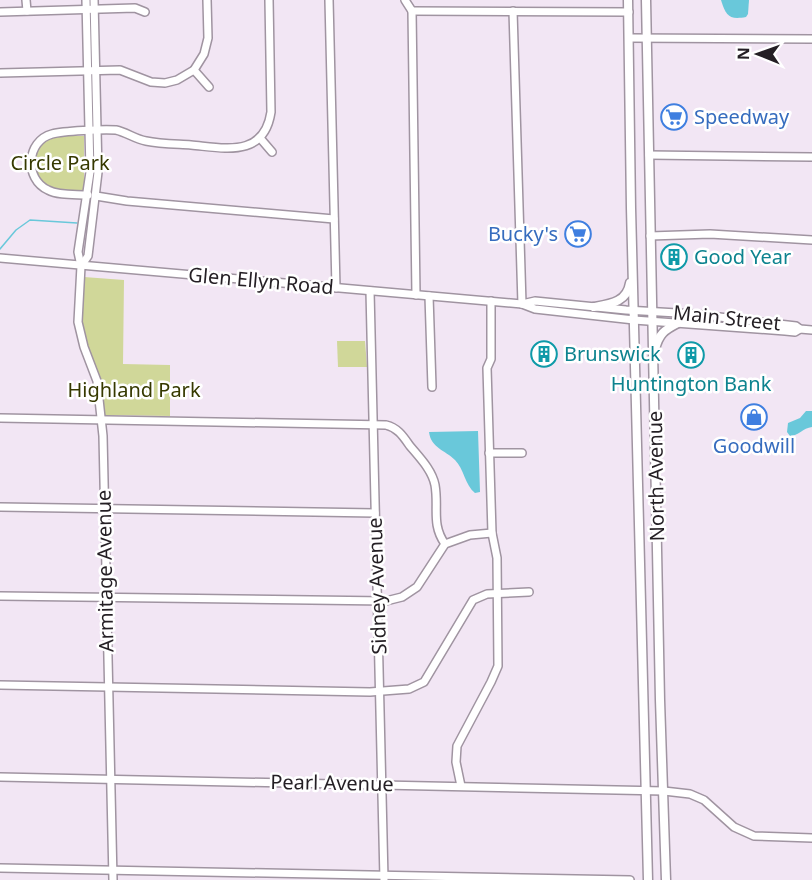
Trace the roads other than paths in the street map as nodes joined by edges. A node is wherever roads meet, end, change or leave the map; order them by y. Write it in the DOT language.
graph roads {
  1 [pos="26,0"];
  2 [pos="86,0"];
  3 [pos="94,0"];
  4 [pos="207,0"];
  5 [pos="268,0"];
  6 [pos="329,0"];
  7 [pos="405,0"];
  8 [pos="628,0"];
  9 [pos="646,0"];
  10 [pos="90,10"];
  11 [pos="27,11"];
  12 [pos="513,11"];
  13 [pos="0,12"];
  14 [pos="144,12"];
  15 [pos="412,12"];
  16 [pos="629,12"];
  17 [pos="629,38"];
  18 [pos="646,38"];
  19 [pos="812,39"];
  20 [pos="194,70"];
  21 [pos="87,71"];
  22 [pos="96,71"];
  23 [pos="0,73"];
  24 [pos="209,87"];
  25 [pos="93,131"];
  26 [pos="260,138"];
  27 [pos="272,153"];
  28 [pos="649,155"];
  29 [pos="812,157"];
  30 [pos="92,195"];
  31 [pos="334,219"];
  32 [pos="650,236"];
  33 [pos="812,240"];
  34 [pos="633,247"];
  35 [pos="0,258"];
  36 [pos="81,266"];
  37 [pos="336,288"];
  38 [pos="370,291"];
  39 [pos="416,295"];
  40 [pos="429,296"];
  41 [pos="490,301"];
  42 [pos="522,304"];
  43 [pos="594,307"];
  44 [pos="652,311"];
  45 [pos="634,315"];
  46 [pos="652,321"];
  47 [pos="678,323"];
  48 [pos="800,329"];
  49 [pos="812,330"];
  50 [pos="653,367"];
  51 [pos="432,387"];
  52 [pos="0,418"];
  53 [pos="101,420"];
  54 [pos="372,424"];
  55 [pos="489,453"];
  56 [pos="522,453"];
  57 [pos="0,507"];
  58 [pos="103,509"];
  59 [pos="375,513"];
  60 [pos="492,533"];
  61 [pos="445,544"];
  62 [pos="529,592"];
  63 [pos="498,593"];
  64 [pos="0,596"];
  65 [pos="105,597"];
  66 [pos="377,601"];
  67 [pos="0,685"];
  68 [pos="108,686"];
  69 [pos="380,691"];
  70 [pos="0,777"];
  71 [pos="111,779"];
  72 [pos="381,784"];
  73 [pos="461,786"];
  74 [pos="646,791"];
  75 [pos="664,791"];
  76 [pos="812,838"];
  77 [pos="0,868"];
  78 [pos="113,870"];
  79 [pos="384,878"];
  80 [pos="113,880"];
  81 [pos="630,880"];
  82 [pos="648,880"];
  83 [pos="666,880"];
  1 -- 11 [label="street"];
  2 -- 10 [label="street, Armitage Avenue"];
  3 -- 10 [label="street, Armitage Avenue"];
  4 -- 20 [label="street"];
  5 -- 26 [label="street"];
  6 -- 31 [label="street"];
  7 -- 15 [label="street"];
  8 -- 16 [label="main road, North Avenue"];
  9 -- 18 [label="main road, North Avenue"];
  10 -- 11 [label="street"];
  10 -- 14 [label="street"];
  10 -- 21 [label="street, Armitage Avenue"];
  10 -- 22 [label="street, Armitage Avenue"];
  11 -- 13 [label="street"];
  12 -- 15 [label="street"];
  12 -- 16 [label="street"];
  12 -- 42 [label="street"];
  15 -- 39 [label="street"];
  16 -- 17 [label="main road, North Avenue"];
  17 -- 18 [label="street"];
  17 -- 34 [label="main road, North Avenue"];
  18 -- 19 [label="street"];
  18 -- 28 [label="main road, North Avenue"];
  20 -- 22 [label="street"];
  20 -- 24 [label="street"];
  21 -- 22 [label="street"];
  21 -- 23 [label="street"];
  21 -- 25 [label="street, Armitage Avenue"];
  22 -- 25 [label="street, Armitage Avenue"];
  25 -- 26 [label="street"];
  25 -- 30 [label="street, Armitage Avenue"];
  25 -- 30 [label="street"];
  26 -- 27 [label="street"];
  28 -- 29 [label="street"];
  28 -- 32 [label="main road, North Avenue"];
  30 -- 31 [label="street"];
  30 -- 36 [label="street, Armitage Avenue"];
  31 -- 37 [label="street"];
  32 -- 33 [label="street"];
  32 -- 44 [label="main road, North Avenue"];
  34 -- 43 [label="main road"];
  34 -- 45 [label="main road, North Avenue"];
  35 -- 36 [label="street, Glen Ellyn Road"];
  36 -- 37 [label="street, Glen Ellyn Road"];
  36 -- 53 [label="street, Armitage Avenue"];
  37 -- 38 [label="street, Glen Ellyn Road"];
  38 -- 39 [label="street, Glen Ellyn Road"];
  38 -- 54 [label="street, Sidney Avenue"];
  39 -- 40 [label="street, Glen Ellyn Road"];
  40 -- 41 [label="street, Glen Ellyn Road"];
  40 -- 51 [label="street"];
  41 -- 42 [label="street, Glen Ellyn Road"];
  41 -- 55 [label="street"];
  42 -- 43 [label="street, Glen Ellyn Road"];
  42 -- 45 [label="street, Glen Ellyn Road"];
  43 -- 45 [label="street, Glen Ellyn Road"];
  44 -- 45 [label="street, Glen Ellyn Road"];
  44 -- 46 [label="main road, North Avenue"];
  44 -- 48 [label="street, Main Street"];
  45 -- 46 [label="street, Glen Ellyn Road"];
  45 -- 74 [label="main road, North Avenue"];
  46 -- 47 [label="street, Main Street"];
  46 -- 50 [label="main road, North Avenue"];
  47 -- 48 [label="street, Main Street"];
  47 -- 50 [label="main road"];
  48 -- 49 [label="street, Main Street"];
  50 -- 75 [label="main road, North Avenue"];
  52 -- 53 [label="street"];
  53 -- 54 [label="street"];
  53 -- 58 [label="street, Armitage Avenue"];
  54 -- 59 [label="street, Sidney Avenue"];
  54 -- 61 [label="street"];
  55 -- 56 [label="street"];
  55 -- 60 [label="street"];
  57 -- 58 [label="street"];
  58 -- 59 [label="street"];
  58 -- 65 [label="street, Armitage Avenue"];
  59 -- 66 [label="street, Sidney Avenue"];
  60 -- 61 [label="street"];
  60 -- 63 [label="street"];
  61 -- 66 [label="street"];
  62 -- 63 [label="street"];
  63 -- 69 [label="street"];
  63 -- 73 [label="street"];
  64 -- 65 [label="street"];
  65 -- 66 [label="street"];
  65 -- 68 [label="street, Armitage Avenue"];
  66 -- 69 [label="street, Sidney Avenue"];
  67 -- 68 [label="street"];
  68 -- 69 [label="street"];
  68 -- 71 [label="street, Armitage Avenue"];
  69 -- 72 [label="street, Sidney Avenue"];
  70 -- 71 [label="street, Pearl Avenue"];
  71 -- 72 [label="street, Pearl Avenue"];
  71 -- 78 [label="street, Armitage Avenue"];
  72 -- 73 [label="street, Pearl Avenue"];
  72 -- 79 [label="street, Sidney Avenue"];
  73 -- 74 [label="street, Pearl Avenue"];
  74 -- 75 [label="street, Pearl Avenue"];
  74 -- 82 [label="main road, North Avenue"];
  75 -- 76 [label="street, Pearl Avenue"];
  75 -- 83 [label="main road, North Avenue"];
  77 -- 78 [label="street"];
  78 -- 79 [label="street"];
  78 -- 80 [label="street, Armitage Avenue"];
  79 -- 81 [label="street"];
}
